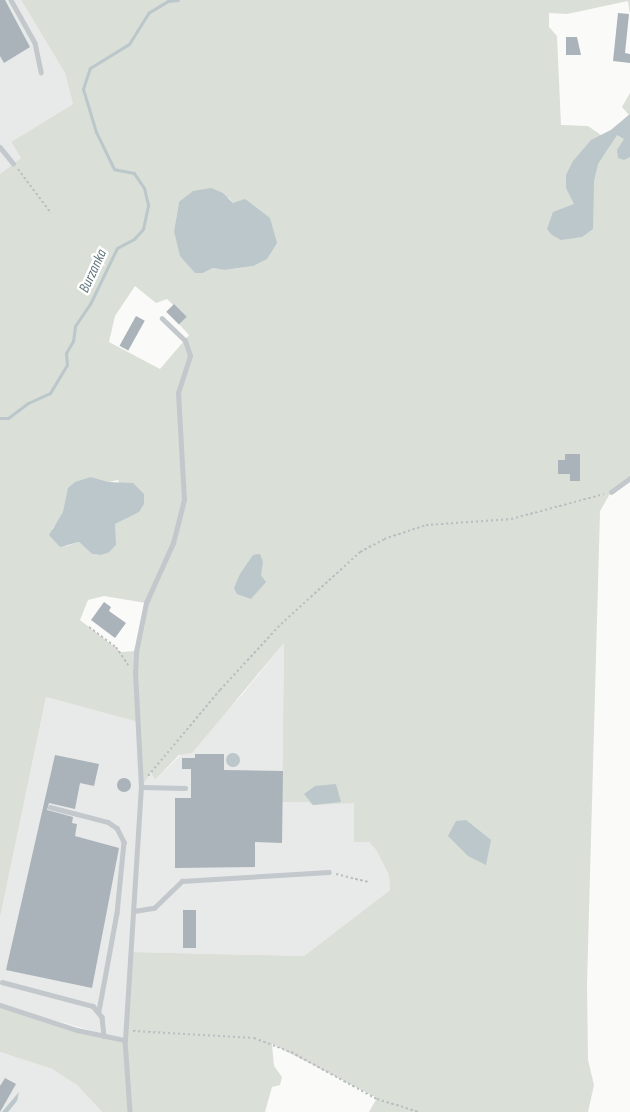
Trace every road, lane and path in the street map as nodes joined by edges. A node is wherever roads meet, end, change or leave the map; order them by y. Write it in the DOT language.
graph roads {
  1 [pos="11,0"];
  2 [pos="41,72"];
  3 [pos="0,147"];
  4 [pos="13,163"];
  5 [pos="51,212"];
  6 [pos="162,319"];
  7 [pos="630,478"];
  8 [pos="611,492"];
  9 [pos="89,627"];
  10 [pos="134,674"];
  11 [pos="141,787"];
  12 [pos="185,788"];
  13 [pos="50,807"];
  14 [pos="329,872"];
  15 [pos="368,882"];
  16 [pos="134,911"];
  17 [pos="2,982"];
  18 [pos="0,1005"];
  19 [pos="99,1012"];
  20 [pos="125,1031"];
  21 [pos="104,1036"];
  22 [pos="125,1040"];
  23 [pos="130,1112"];
  24 [pos="418,1112"];
  1 -- 2 [label="lane"];
  3 -- 4 [label="lane"];
  4 -- 5 [label="path"];
  6 -- 10 [label="lane"];
  7 -- 8 [label="lane"];
  8 -- 11 [label="path"];
  9 -- 10 [label="path"];
  10 -- 11 [label="lane"];
  11 -- 12 [label="lane"];
  11 -- 16 [label="lane"];
  13 -- 19 [label="lane"];
  14 -- 15 [label="path"];
  14 -- 16 [label="lane"];
  16 -- 20 [label="lane"];
  17 -- 19 [label="lane"];
  18 -- 21 [label="lane"];
  19 -- 21 [label="lane"];
  20 -- 22 [label="lane"];
  20 -- 24 [label="path"];
  21 -- 22 [label="lane"];
  22 -- 23 [label="lane"];
}
